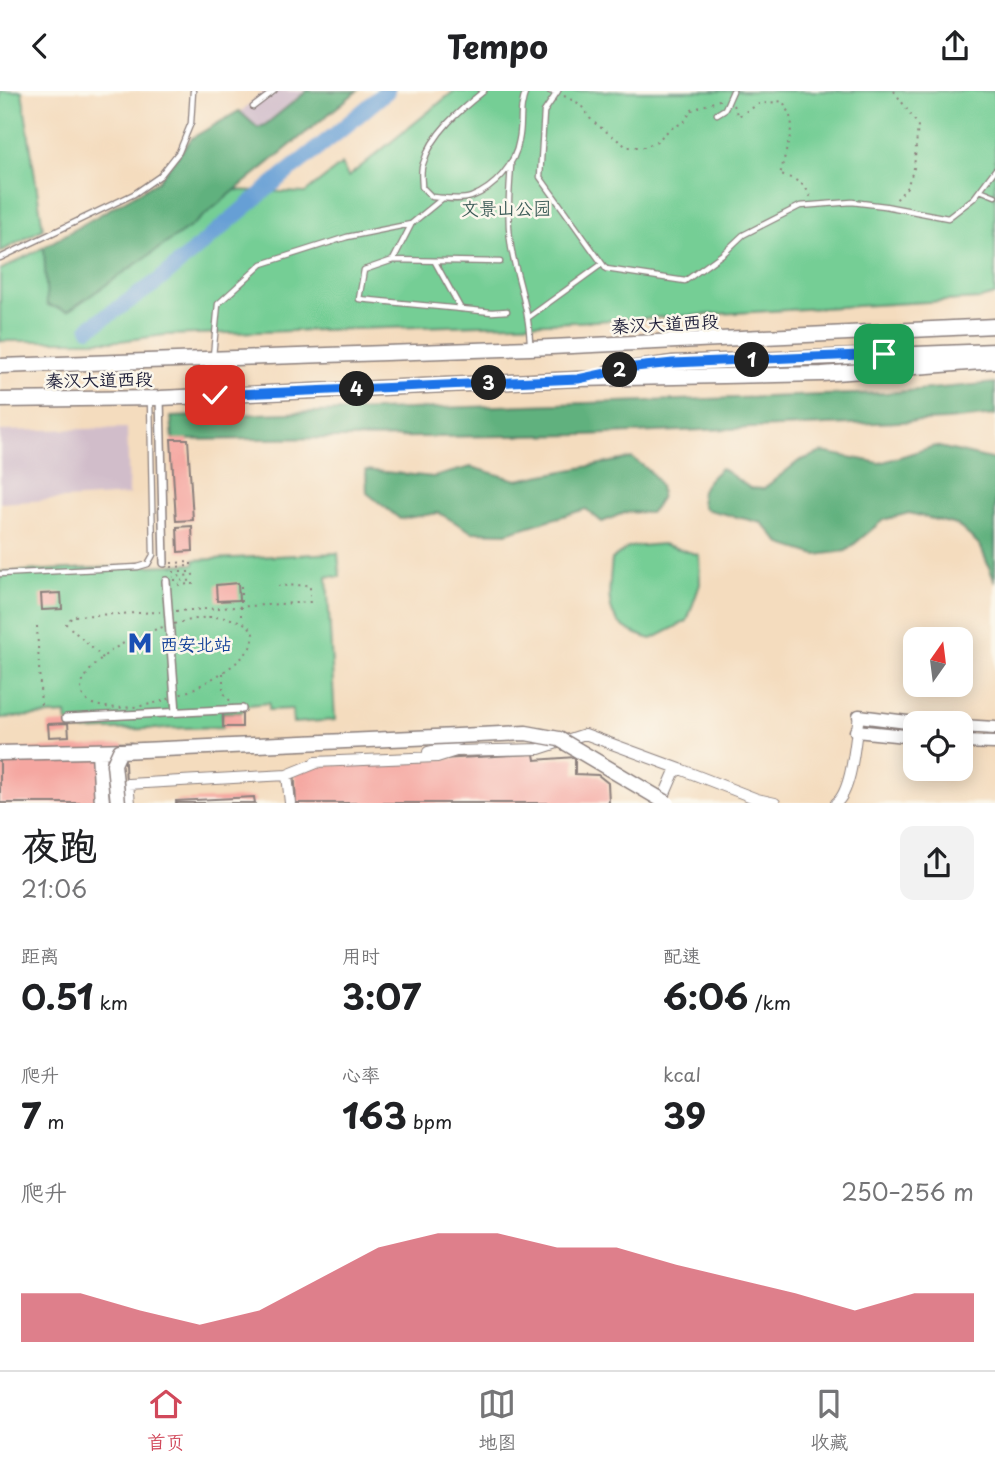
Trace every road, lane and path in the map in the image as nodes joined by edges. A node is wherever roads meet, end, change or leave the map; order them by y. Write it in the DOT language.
graph roads {
  1 [pos="193,91"];
  2 [pos="274,91"];
  3 [pos="484,91"];
  4 [pos="526,91"];
  5 [pos="550,91"];
  6 [pos="733,91"];
  7 [pos="894,91"];
  8 [pos="557,92"];
  9 [pos="730,98"];
  10 [pos="253,107"];
  11 [pos="717,114"];
  12 [pos="511,164"];
  13 [pos="995,170"];
  14 [pos="980,190"];
  15 [pos="995,196"];
  16 [pos="443,198"];
  17 [pos="894,203"];
  18 [pos="812,205"];
  19 [pos="411,224"];
  20 [pos="0,258"];
  21 [pos="393,260"];
  22 [pos="435,261"];
  23 [pos="500,262"];
  24 [pos="602,264"];
  25 [pos="461,309"];
  26 [pos="507,311"];
  27 [pos="528,317"];
  28 [pos="995,326"];
  29 [pos="530,348"];
  30 [pos="995,351"];
  31 [pos="213,359"];
  32 [pos="995,361"];
  33 [pos="0,366"];
  34 [pos="578,379"];
  35 [pos="155,398"];
  36 [pos="0,400"];
  37 [pos="164,563"];
  38 [pos="0,574"];
  39 [pos="166,583"];
  40 [pos="241,586"];
  41 [pos="278,586"];
  42 [pos="241,607"];
  43 [pos="169,611"];
  44 [pos="241,621"];
  45 [pos="37,626"];
  46 [pos="103,658"];
  47 [pos="224,672"];
  48 [pos="41,706"];
  49 [pos="241,707"];
  50 [pos="176,712"];
  51 [pos="859,716"];
  52 [pos="66,718"];
  53 [pos="903,722"];
  54 [pos="973,727"];
  55 [pos="995,728"];
  56 [pos="856,731"];
  57 [pos="903,736"];
  58 [pos="470,737"];
  59 [pos="973,742"];
  60 [pos="995,743"];
  61 [pos="146,750"];
  62 [pos="99,752"];
  63 [pos="0,753"];
  64 [pos="315,762"];
  65 [pos="680,769"];
  66 [pos="287,775"];
  67 [pos="102,803"];
  68 [pos="118,803"];
  69 [pos="130,803"];
  70 [pos="290,803"];
  71 [pos="664,803"];
  72 [pos="775,803"];
  73 [pos="836,803"];
  1 -- 20 [label="lane"];
  2 -- 10 [label="lane"];
  3 -- 16 [label="lane"];
  4 -- 12 [label="lane"];
  5 -- 8 [label="lane"];
  6 -- 9 [label="lane"];
  7 -- 17 [label="path"];
  8 -- 9 [label="path"];
  8 -- 24 [label="lane"];
  9 -- 11 [label="lane"];
  9 -- 18 [label="path"];
  12 -- 16 [label="lane"];
  12 -- 27 [label="lane"];
  13 -- 14 [label="lane"];
  14 -- 15 [label="lane"];
  14 -- 18 [label="lane"];
  16 -- 19 [label="lane"];
  18 -- 24 [label="lane"];
  19 -- 21 [label="lane"];
  19 -- 31 [label="lane"];
  21 -- 22 [label="lane"];
  21 -- 25 [label="lane"];
  22 -- 23 [label="lane"];
  22 -- 25 [label="lane"];
  24 -- 27 [label="lane"];
  25 -- 26 [label="lane"];
  27 -- 29 [label="lane"];
  28 -- 29 [label="main road, 秦汉大道西段"];
  29 -- 31 [label="main road, 秦汉大道西段"];
  30 -- 34 [label="main road"];
  31 -- 33 [label="main road, 秦汉大道西段"];
  32 -- 34 [label="main road, 秦汉大道西段"];
  34 -- 35 [label="main road, 秦汉大道西段"];
  35 -- 36 [label="main road, 秦汉大道西段"];
  35 -- 37 [label="street"];
  35 -- 38 [label="lane"];
  37 -- 39 [label="path"];
  39 -- 43 [label="street"];
  40 -- 42 [label="path"];
  41 -- 42 [label="path"];
  42 -- 43 [label="path"];
  42 -- 44 [label="path"];
  43 -- 46 [label="path"];
  43 -- 50 [label="street"];
  45 -- 48 [label="path"];
  47 -- 49 [label="path"];
  49 -- 50 [label="street"];
  50 -- 52 [label="street"];
  51 -- 53 [label="street"];
  51 -- 56 [label="street"];
  54 -- 55 [label="street"];
  56 -- 57 [label="street"];
  56 -- 73 [label="street"];
  58 -- 61 [label="main road, bridge"];
  58 -- 64 [label="street"];
  58 -- 71 [label="main road, bridge"];
  59 -- 60 [label="street"];
  61 -- 62 [label="main road"];
  61 -- 68 [label="main road, bridge"];
  62 -- 63 [label="main road"];
  62 -- 67 [label="main road"];
  64 -- 65 [label="street"];
  64 -- 66 [label="street"];
  65 -- 71 [label="street"];
  65 -- 72 [label="street"];
  66 -- 69 [label="street"];
  66 -- 70 [label="street"];
}
